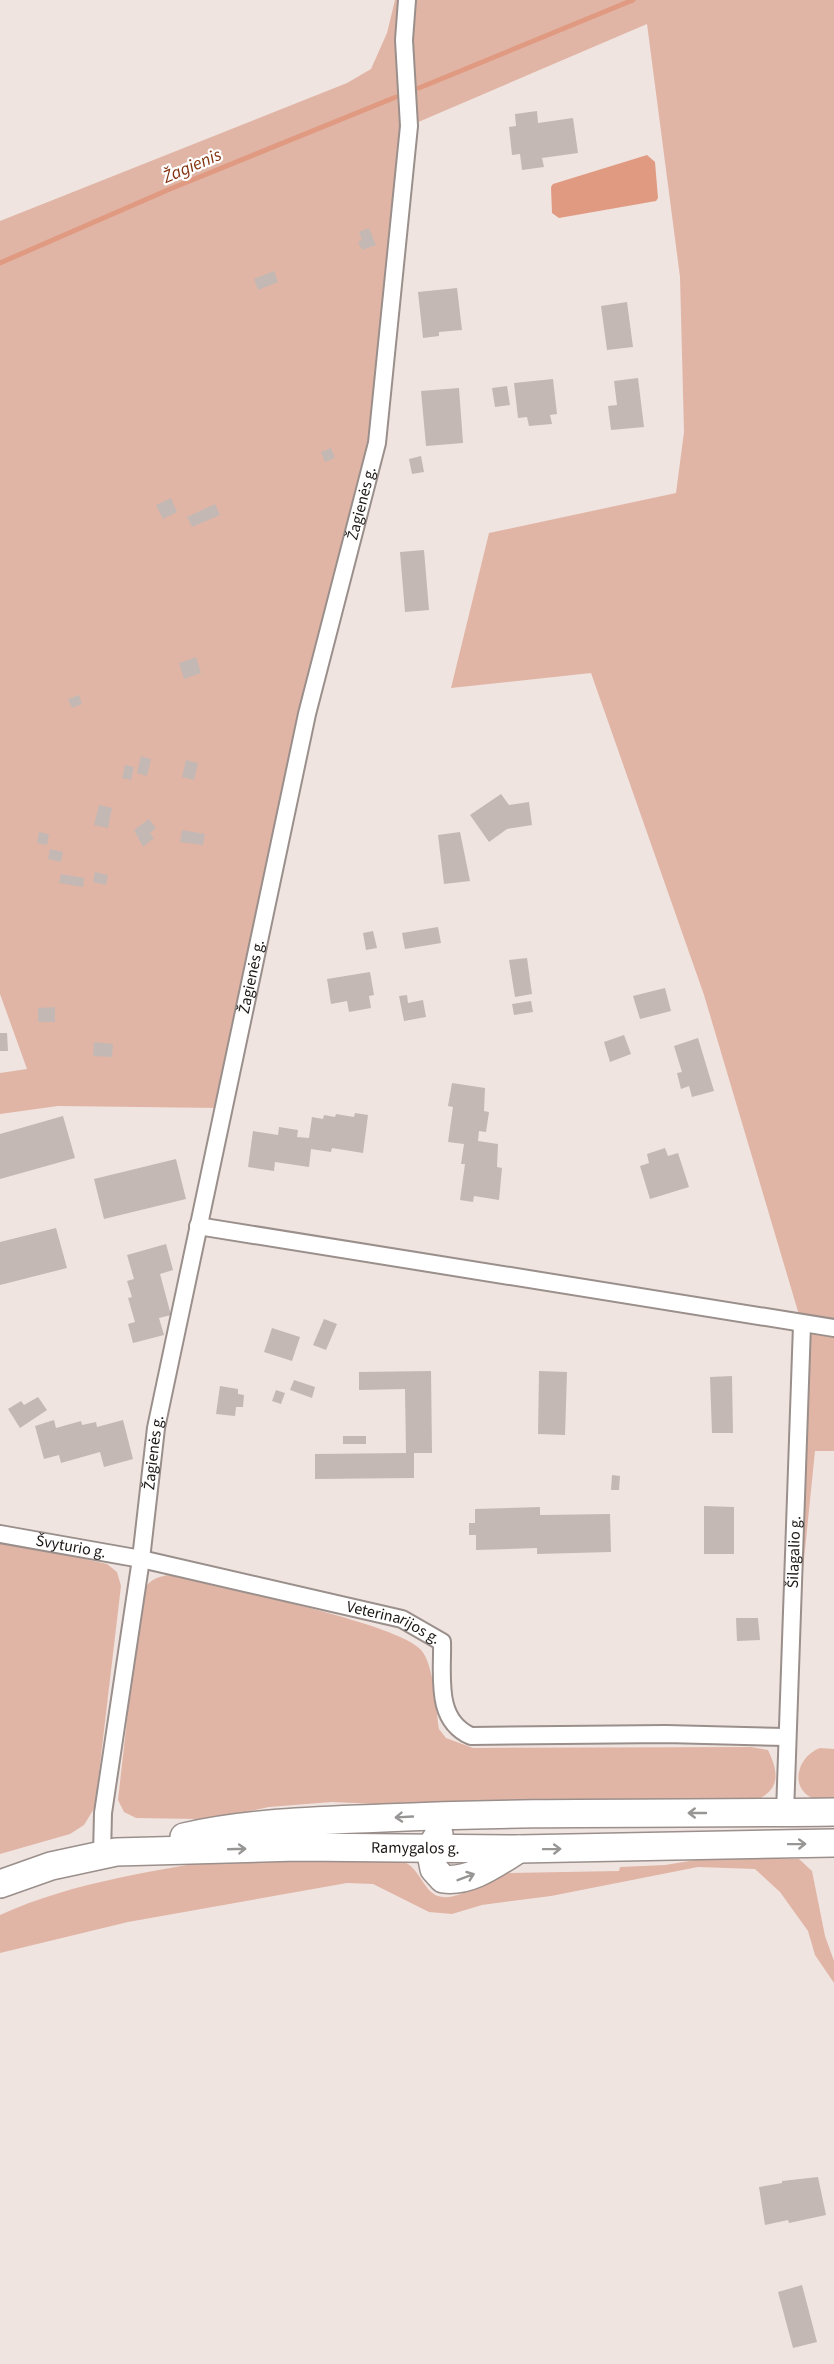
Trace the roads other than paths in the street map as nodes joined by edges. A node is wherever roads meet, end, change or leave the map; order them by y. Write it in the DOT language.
graph roads {
  1 [pos="407,0"];
  2 [pos="198,1226"];
  3 [pos="802,1325"];
  4 [pos="834,1328"];
  5 [pos="0,1534"];
  6 [pos="141,1559"];
  7 [pos="786,1737"];
  8 [pos="834,1812"];
  9 [pos="785,1813"];
  10 [pos="463,1814"];
  11 [pos="834,1843"];
  12 [pos="430,1849"];
  13 [pos="109,1854"];
  14 [pos="0,1884"];
  1 -- 2 [label="street, Žagienės g."];
  2 -- 3 [label="street"];
  2 -- 6 [label="street, Žagienės g."];
  3 -- 4 [label="street"];
  3 -- 7 [label="street, Šilagalio g."];
  5 -- 6 [label="street, Švyturio g."];
  6 -- 7 [label="street, Veterinarijos g."];
  6 -- 13 [label="street, Žagienės g."];
  7 -- 9 [label="street, Šilagalio g."];
  8 -- 9 [label="highway"];
  9 -- 10 [label="highway, one-way"];
  10 -- 12 [label="highway"];
  10 -- 13 [label="highway, one-way"];
  12 -- 11 [label="highway, one-way"];
  13 -- 12 [label="highway, Ramygalos g., one-way"];
  13 -- 14 [label="highway, Ramygalos g."];
}
